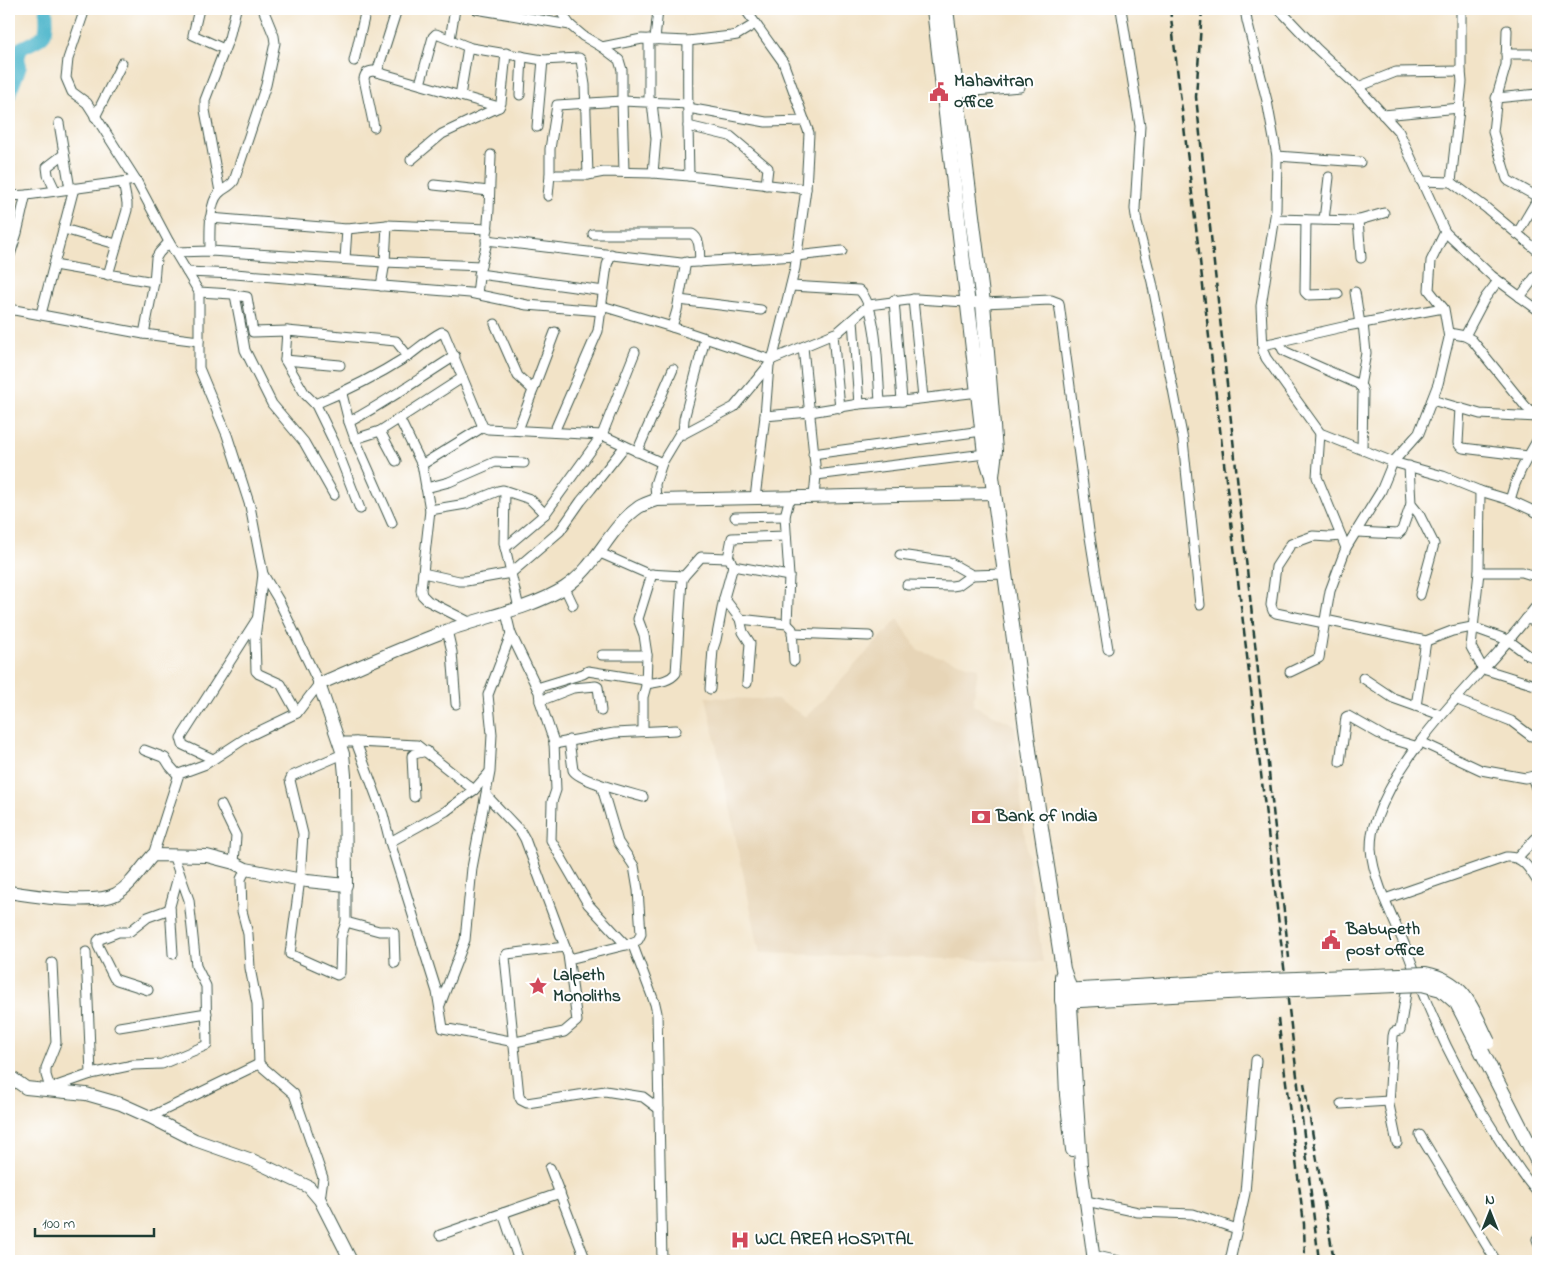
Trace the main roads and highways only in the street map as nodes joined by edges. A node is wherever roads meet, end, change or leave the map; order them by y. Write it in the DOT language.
graph roads {
  1 [pos="934,9"];
  2 [pos="946,9"];
  3 [pos="949,94"];
  4 [pos="992,476"];
  5 [pos="994,494"];
  6 [pos="9,892"];
  7 [pos="1245,986"];
  8 [pos="1066,996"];
  9 [pos="9,1076"];
  10 [pos="1538,1142"];
  11 [pos="1538,1162"];
  12 [pos="1091,1259"];
  13 [pos="350,1261"];
  1 -- 3 [label="main road"];
  2 -- 3 [label="main road"];
  3 -- 4 [label="main road"];
  3 -- 4 [label="main road"];
  4 -- 5 [label="main road"];
  5 -- 6 [label="main road"];
  5 -- 8 [label="main road"];
  7 -- 8 [label="main road"];
  7 -- 10 [label="main road, bridge"];
  7 -- 11 [label="main road, bridge"];
  8 -- 12 [label="main road"];
  8 -- 12 [label="main road"];
  9 -- 13 [label="main road"];
}
